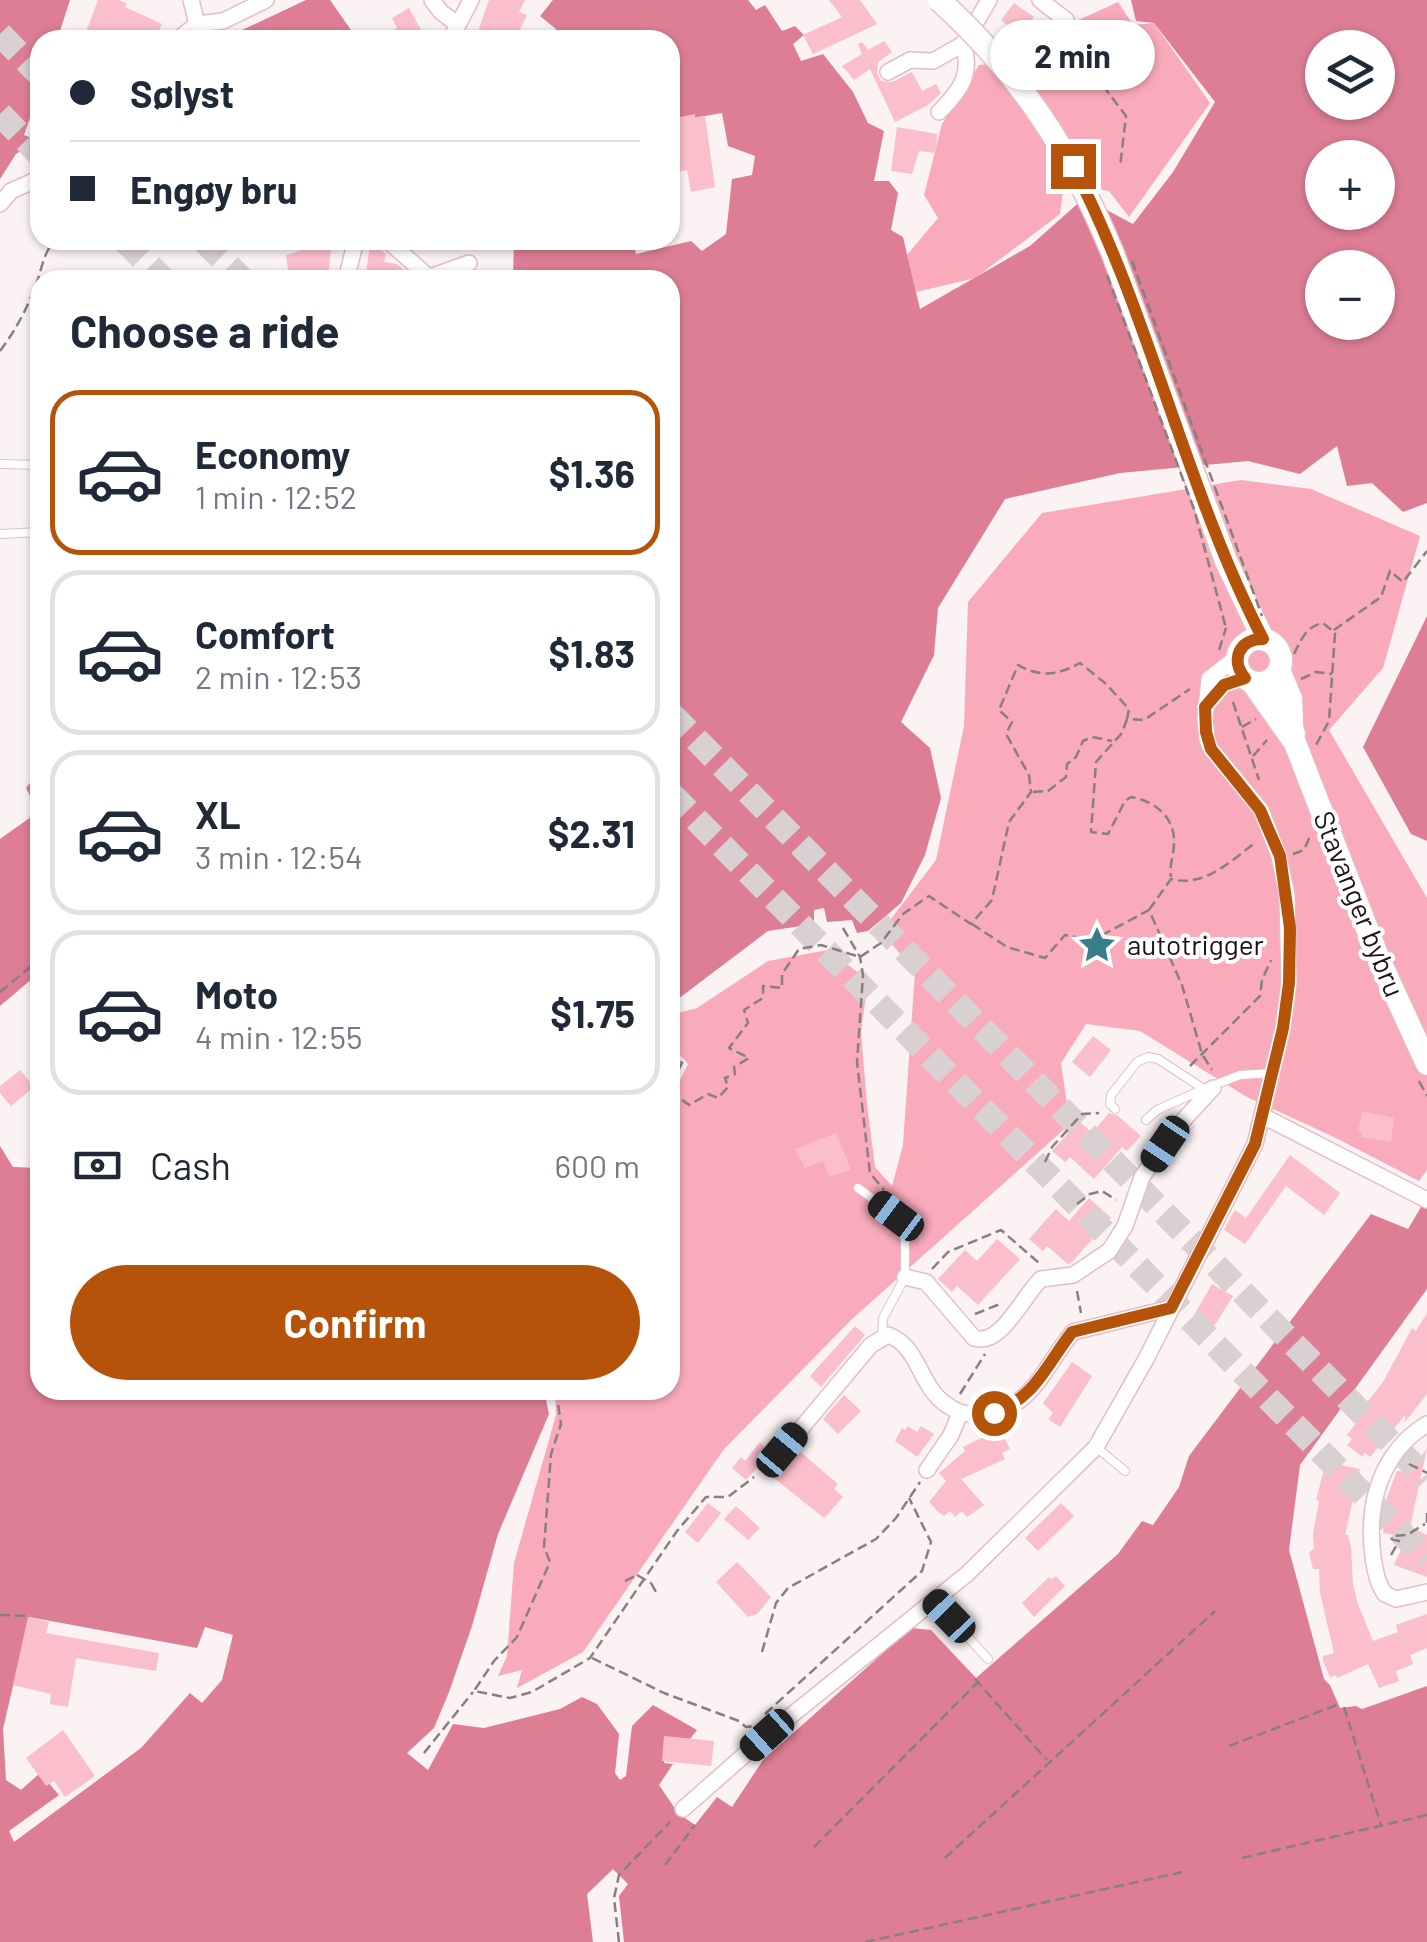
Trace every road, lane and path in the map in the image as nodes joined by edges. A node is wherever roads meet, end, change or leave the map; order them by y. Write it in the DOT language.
graph roads {
  1 [pos="190,0"];
  2 [pos="266,0"];
  3 [pos="432,0"];
  4 [pos="471,0"];
  5 [pos="938,0"];
  6 [pos="988,0"];
  7 [pos="1040,0"];
  8 [pos="1066,20"];
  9 [pos="196,24"];
  10 [pos="458,24"];
  11 [pos="189,30"];
  12 [pos="455,30"];
  13 [pos="963,44"];
  14 [pos="888,72"];
  15 [pos="939,112"];
  16 [pos="1120,167"];
  17 [pos="30,183"];
  18 [pos="0,204"];
  19 [pos="1127,247"];
  20 [pos="399,250"];
  21 [pos="1102,261"];
  22 [pos="469,263"];
  23 [pos="422,270"];
  24 [pos="451,270"];
  25 [pos="30,299"];
  26 [pos="0,351"];
  27 [pos="0,464"];
  28 [pos="30,465"];
  29 [pos="30,532"];
  30 [pos="0,534"];
  31 [pos="1427,551"];
  32 [pos="1333,630"];
  33 [pos="1246,649"];
  34 [pos="1213,658"];
  35 [pos="1288,667"];
  36 [pos="1333,674"];
  37 [pos="1197,682"];
  38 [pos="1127,719"];
  39 [pos="1264,726"];
  40 [pos="1241,728"];
  41 [pos="1272,734"];
  42 [pos="1112,741"];
  43 [pos="1305,745"];
  44 [pos="1252,757"];
  45 [pos="1031,792"];
  46 [pos="1260,810"];
  47 [pos="1311,826"];
  48 [pos="1280,856"];
  49 [pos="1171,879"];
  50 [pos="1150,910"];
  51 [pos="971,924"];
  52 [pos="843,928"];
  53 [pos="1277,953"];
  54 [pos="860,957"];
  55 [pos="30,967"];
  56 [pos="0,992"];
  57 [pos="1202,1054"];
  58 [pos="1427,1064"];
  59 [pos="1274,1073"];
  60 [pos="1184,1076"];
  61 [pos="1212,1087"];
  62 [pos="680,1098"];
  63 [pos="1113,1106"];
  64 [pos="1263,1116"];
  65 [pos="1146,1120"];
  66 [pos="1046,1162"];
  67 [pos="858,1188"];
  68 [pos="1421,1197"];
  69 [pos="1077,1204"];
  70 [pos="1131,1205"];
  71 [pos="896,1216"];
  72 [pos="1074,1275"];
  73 [pos="1048,1276"];
  74 [pos="906,1277"];
  75 [pos="926,1282"];
  76 [pos="1004,1302"];
  77 [pos="1171,1308"];
  78 [pos="963,1325"];
  79 [pos="1082,1326"];
  80 [pos="882,1337"];
  81 [pos="986,1341"];
  82 [pos="557,1400"];
  83 [pos="957,1411"];
  84 [pos="1427,1424"];
  85 [pos="1096,1448"];
  86 [pos="782,1450"];
  87 [pos="1408,1464"];
  88 [pos="928,1470"];
  89 [pos="1125,1471"];
  90 [pos="1427,1474"];
  91 [pos="754,1478"];
  92 [pos="910,1498"];
  93 [pos="1427,1514"];
  94 [pos="1426,1526"];
  95 [pos="1399,1541"];
  96 [pos="624,1582"];
  97 [pos="656,1592"];
  98 [pos="1427,1592"];
  99 [pos="935,1601"];
  100 [pos="1215,1611"];
  101 [pos="0,1615"];
  102 [pos="29,1616"];
  103 [pos="762,1652"];
  104 [pos="590,1658"];
  105 [pos="988,1659"];
  106 [pos="474,1691"];
  107 [pos="1337,1705"];
  108 [pos="1344,1707"];
  109 [pos="1229,1746"];
  110 [pos="424,1752"];
  111 [pos="1049,1762"];
  112 [pos="681,1811"];
  113 [pos="1427,1815"];
  114 [pos="695,1825"];
  115 [pos="1381,1826"];
  116 [pos="814,1847"];
  117 [pos="945,1858"];
  118 [pos="1242,1858"];
  119 [pos="665,1865"];
  120 [pos="1187,1872"];
  121 [pos="619,1942"];
  122 [pos="866,1942"];
  1 -- 9 [label="street"];
  2 -- 9 [label="street"];
  3 -- 10 [label="street"];
  4 -- 10 [label="street"];
  5 -- 33 [label="main road, bridge"];
  6 -- 13 [label="street"];
  7 -- 8 [label="street"];
  8 -- 16 [label="path"];
  9 -- 11 [label="street"];
  10 -- 12 [label="street"];
  13 -- 14 [label="street"];
  13 -- 15 [label="street"];
  17 -- 18 [label="street"];
  19 -- 33 [label="path, bridge"];
  20 -- 23 [label="street"];
  21 -- 33 [label="path, bridge"];
  22 -- 24 [label="street"];
  25 -- 26 [label="path"];
  27 -- 28 [label="lane"];
  29 -- 30 [label="lane"];
  31 -- 32 [label="path"];
  32 -- 35 [label="path"];
  32 -- 36 [label="path"];
  33 -- 34 [label="path"];
  33 -- 35 [label="main road"];
  33 -- 35 [label="main road"];
  33 -- 40 [label="path"];
  33 -- 43 [label="main road"];
  33 -- 46 [label="street"];
  35 -- 36 [label="path"];
  35 -- 43 [label="main road"];
  36 -- 43 [label="path"];
  37 -- 38 [label="path"];
  38 -- 42 [label="path"];
  38 -- 45 [label="path"];
  39 -- 40 [label="path"];
  40 -- 44 [label="path"];
  41 -- 44 [label="path"];
  42 -- 45 [label="path"];
  42 -- 49 [label="path"];
  43 -- 58 [label="main road, Stavanger bybru, bridge"];
  44 -- 46 [label="path"];
  45 -- 51 [label="path"];
  46 -- 48 [label="street"];
  47 -- 48 [label="path"];
  48 -- 49 [label="path"];
  48 -- 59 [label="street"];
  49 -- 50 [label="path"];
  50 -- 51 [label="path"];
  50 -- 57 [label="path"];
  51 -- 54 [label="path"];
  52 -- 54 [label="path"];
  53 -- 57 [label="path"];
  54 -- 62 [label="path"];
  54 -- 71 [label="path"];
  55 -- 56 [label="path"];
  57 -- 60 [label="path"];
  57 -- 61 [label="path"];
  59 -- 61 [label="lane"];
  59 -- 64 [label="street"];
  60 -- 61 [label="lane"];
  60 -- 63 [label="lane"];
  61 -- 65 [label="lane"];
  61 -- 70 [label="street"];
  63 -- 66 [label="path"];
  64 -- 68 [label="street"];
  64 -- 77 [label="street"];
  67 -- 71 [label="lane"];
  69 -- 70 [label="path"];
  70 -- 72 [label="street"];
  71 -- 74 [label="lane"];
  72 -- 73 [label="street"];
  72 -- 79 [label="path"];
  73 -- 75 [label="path"];
  73 -- 81 [label="street"];
  74 -- 75 [label="street"];
  74 -- 80 [label="lane"];
  75 -- 78 [label="street"];
  76 -- 78 [label="path"];
  77 -- 79 [label="street"];
  77 -- 85 [label="street"];
  78 -- 81 [label="street"];
  79 -- 83 [label="street"];
  80 -- 83 [label="street"];
  80 -- 86 [label="street"];
  81 -- 83 [label="path"];
  82 -- 106 [label="path"];
  83 -- 88 [label="street"];
  84 -- 98 [label="street"];
  85 -- 89 [label="lane"];
  85 -- 99 [label="street"];
  87 -- 90 [label="path"];
  88 -- 92 [label="path"];
  91 -- 104 [label="path"];
  92 -- 103 [label="path"];
  92 -- 104 [label="path"];
  93 -- 94 [label="path"];
  94 -- 95 [label="path"];
  96 -- 97 [label="path, bridge"];
  99 -- 105 [label="lane"];
  99 -- 112 [label="street"];
  100 -- 111 [label="path"];
  101 -- 102 [label="path"];
  104 -- 106 [label="path"];
  106 -- 110 [label="path"];
  107 -- 109 [label="path"];
  108 -- 115 [label="path"];
  111 -- 116 [label="path"];
  111 -- 117 [label="path"];
  112 -- 121 [label="path"];
  113 -- 115 [label="path"];
  114 -- 119 [label="path"];
  115 -- 118 [label="path"];
  120 -- 122 [label="path"];
}
